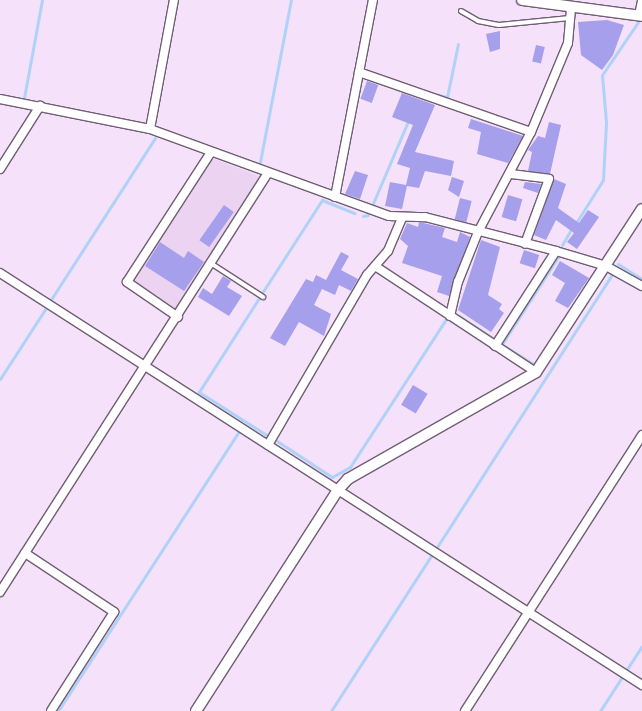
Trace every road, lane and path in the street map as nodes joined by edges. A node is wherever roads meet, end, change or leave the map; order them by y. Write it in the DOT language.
graph roads {
  1 [pos="174,0"];
  2 [pos="373,0"];
  3 [pos="522,0"];
  4 [pos="642,1"];
  5 [pos="571,7"];
  6 [pos="461,11"];
  7 [pos="641,16"];
  8 [pos="570,18"];
  9 [pos="359,72"];
  10 [pos="0,99"];
  11 [pos="40,106"];
  12 [pos="150,129"];
  13 [pos="531,132"];
  14 [pos="211,152"];
  15 [pos="0,169"];
  16 [pos="268,173"];
  17 [pos="511,174"];
  18 [pos="335,197"];
  19 [pos="642,209"];
  20 [pos="402,218"];
  21 [pos="478,232"];
  22 [pos="525,244"];
  23 [pos="556,251"];
  24 [pos="212,264"];
  25 [pos="375,266"];
  26 [pos="606,266"];
  27 [pos="0,273"];
  28 [pos="642,286"];
  29 [pos="263,297"];
  30 [pos="450,316"];
  31 [pos="178,317"];
  32 [pos="495,346"];
  33 [pos="146,366"];
  34 [pos="536,372"];
  35 [pos="642,436"];
  36 [pos="268,445"];
  37 [pos="338,490"];
  38 [pos="25,553"];
  39 [pos="0,592"];
  40 [pos="529,612"];
  41 [pos="642,685"];
  42 [pos="51,711"];
  43 [pos="196,711"];
  44 [pos="465,711"];
  1 -- 12 [label="street"];
  2 -- 9 [label="street"];
  3 -- 5 [label="street"];
  4 -- 7 [label="street"];
  5 -- 7 [label="street"];
  5 -- 8 [label="street"];
  6 -- 8 [label="lane"];
  8 -- 13 [label="street"];
  9 -- 13 [label="street"];
  9 -- 18 [label="street"];
  10 -- 11 [label="street"];
  11 -- 12 [label="street"];
  11 -- 15 [label="street"];
  12 -- 14 [label="street"];
  13 -- 17 [label="street"];
  14 -- 16 [label="street"];
  14 -- 31 [label="street"];
  16 -- 18 [label="street"];
  16 -- 24 [label="street"];
  17 -- 21 [label="street"];
  17 -- 22 [label="street"];
  18 -- 20 [label="street"];
  19 -- 26 [label="street"];
  20 -- 21 [label="street"];
  20 -- 25 [label="street"];
  21 -- 22 [label="street"];
  21 -- 30 [label="street"];
  22 -- 23 [label="street"];
  23 -- 26 [label="street"];
  23 -- 32 [label="street"];
  24 -- 29 [label="lane"];
  24 -- 31 [label="street"];
  25 -- 30 [label="street"];
  25 -- 36 [label="street"];
  26 -- 28 [label="street"];
  26 -- 34 [label="street"];
  27 -- 33 [label="street"];
  30 -- 32 [label="street"];
  31 -- 33 [label="street"];
  32 -- 34 [label="street"];
  33 -- 36 [label="street"];
  33 -- 38 [label="street"];
  34 -- 37 [label="street"];
  35 -- 40 [label="street"];
  36 -- 37 [label="street"];
  37 -- 40 [label="street"];
  37 -- 43 [label="street"];
  38 -- 39 [label="street"];
  38 -- 42 [label="street"];
  40 -- 41 [label="street"];
  40 -- 44 [label="street"];
}
